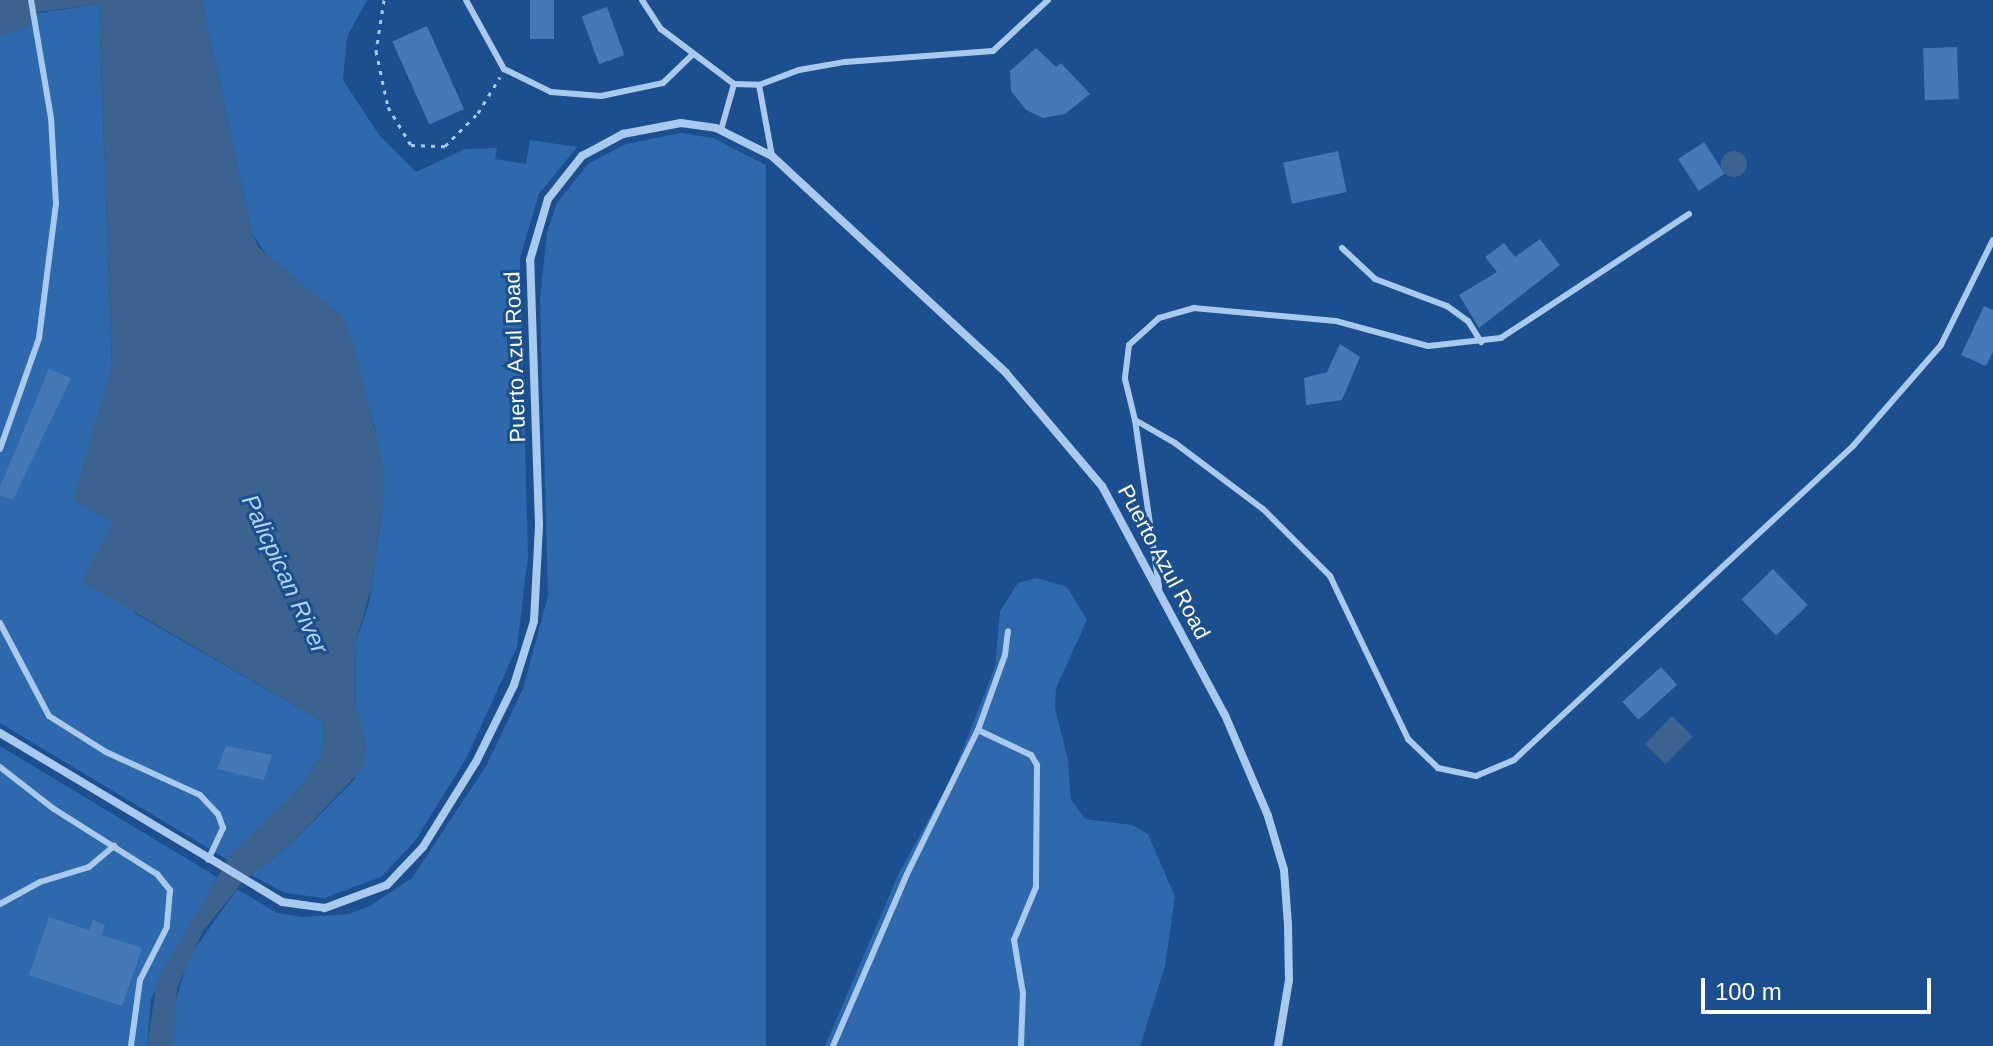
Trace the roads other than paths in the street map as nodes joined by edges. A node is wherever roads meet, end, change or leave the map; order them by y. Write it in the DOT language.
graph roads {
  1 [pos="31,0"];
  2 [pos="466,0"];
  3 [pos="642,0"];
  4 [pos="1048,0"];
  5 [pos="693,54"];
  6 [pos="734,84"];
  7 [pos="759,85"];
  8 [pos="721,130"];
  9 [pos="772,156"];
  10 [pos="1689,214"];
  11 [pos="1993,240"];
  12 [pos="1342,248"];
  13 [pos="1481,342"];
  14 [pos="1135,420"];
  15 [pos="0,449"];
  16 [pos="1159,589"];
  17 [pos="0,623"];
  18 [pos="1008,631"];
  19 [pos="978,730"];
  20 [pos="0,733"];
  21 [pos="0,767"];
  22 [pos="114,846"];
  23 [pos="209,861"];
  24 [pos="0,904"];
  25 [pos="131,1046"];
  26 [pos="833,1046"];
  27 [pos="1021,1046"];
  28 [pos="1278,1046"];
  1 -- 15 [label="lane"];
  2 -- 5 [label="lane"];
  3 -- 5 [label="lane"];
  4 -- 7 [label="lane"];
  5 -- 6 [label="lane"];
  6 -- 7 [label="lane"];
  6 -- 8 [label="lane"];
  7 -- 9 [label="lane"];
  8 -- 9 [label="street, Puerto Azul Road"];
  8 -- 23 [label="street, Puerto Azul Road"];
  9 -- 16 [label="street, Puerto Azul Road"];
  10 -- 13 [label="lane"];
  11 -- 14 [label="lane"];
  12 -- 13 [label="lane"];
  13 -- 14 [label="lane"];
  14 -- 16 [label="lane"];
  16 -- 28 [label="street, Puerto Azul Road"];
  17 -- 23 [label="lane"];
  18 -- 19 [label="lane"];
  19 -- 26 [label="lane"];
  19 -- 27 [label="lane"];
  20 -- 23 [label="street, Puerto Azul Road"];
  21 -- 22 [label="lane"];
  22 -- 24 [label="lane"];
  22 -- 25 [label="lane"];
}
